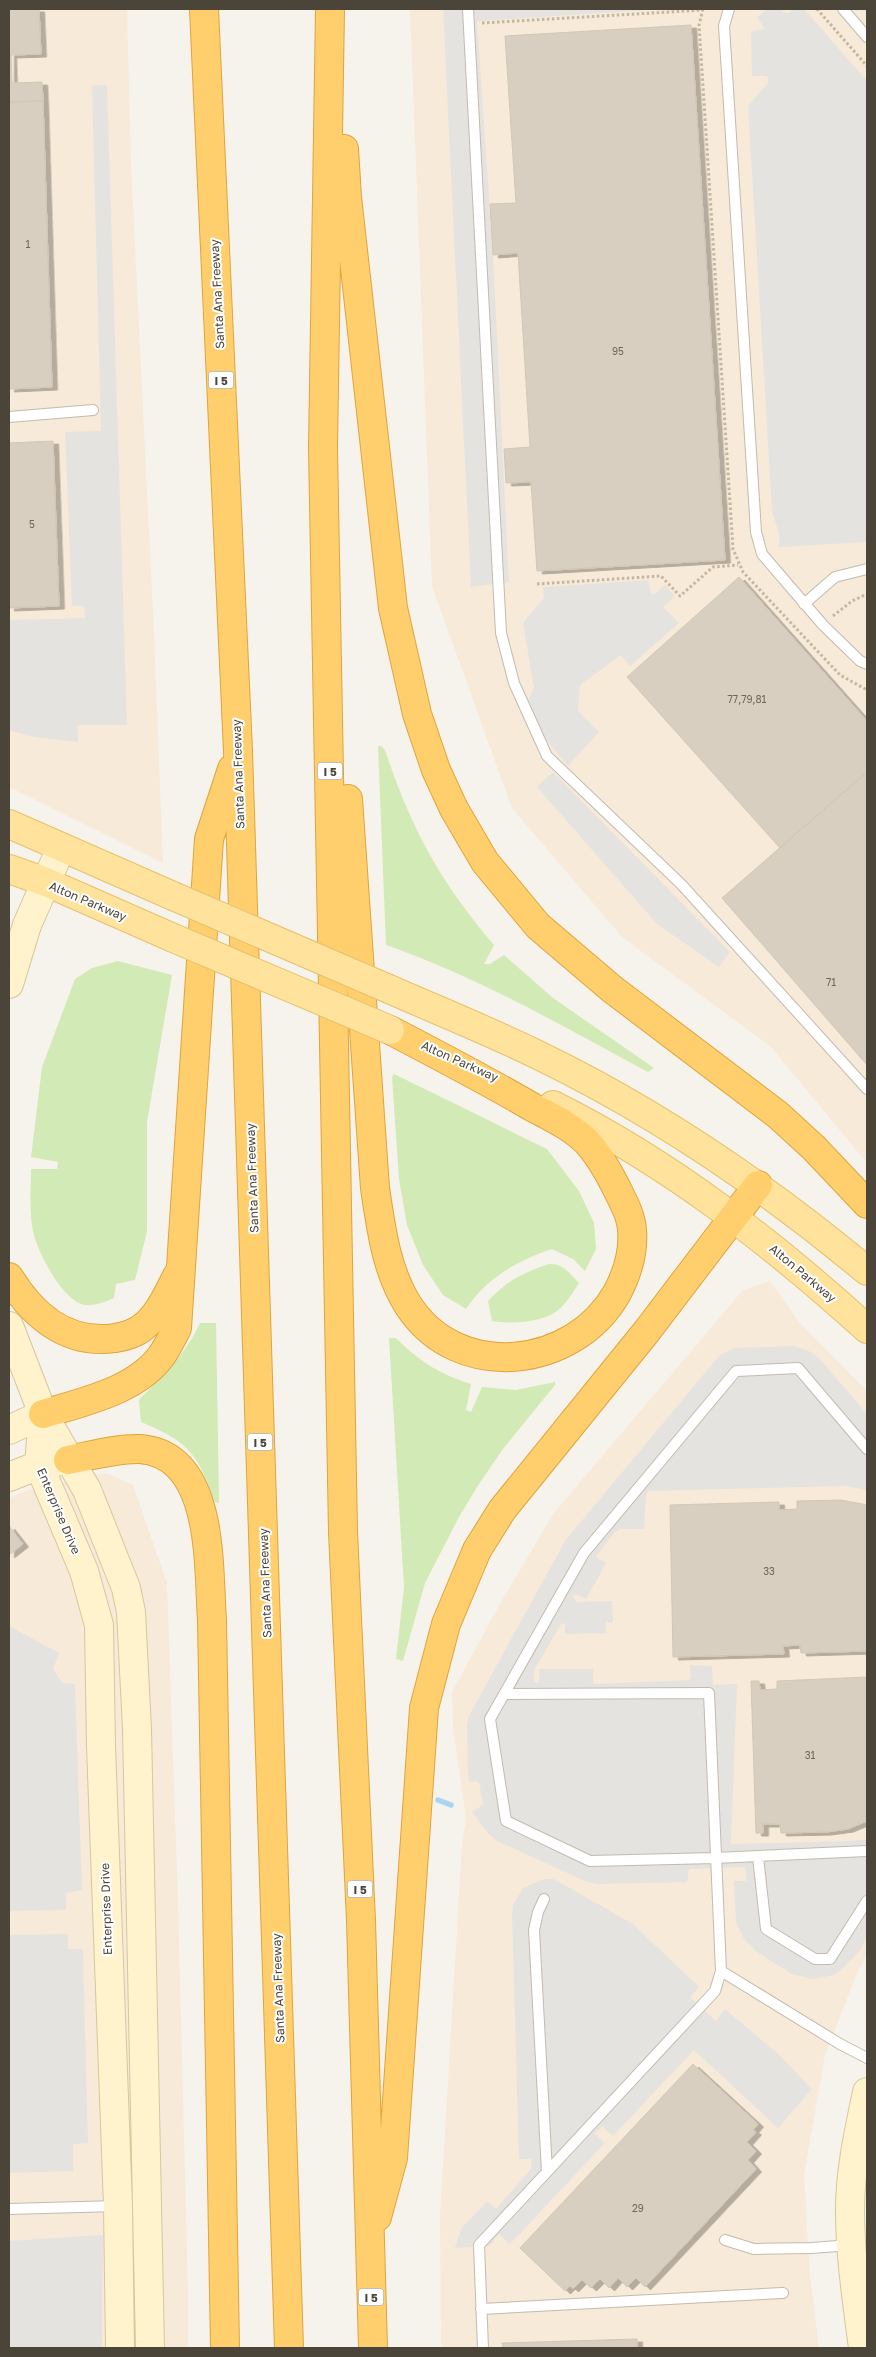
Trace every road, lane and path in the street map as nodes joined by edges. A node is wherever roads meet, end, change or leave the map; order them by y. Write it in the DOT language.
graph roads {
  1 [pos="204,9"];
  2 [pos="330,9"];
  3 [pos="336,9"];
  4 [pos="468,9"];
  5 [pos="729,9"];
  6 [pos="817,9"];
  7 [pos="843,9"];
  8 [pos="702,10"];
  9 [pos="469,24"];
  10 [pos="867,37"];
  11 [pos="867,66"];
  12 [pos="93,410"];
  13 [pos="9,417"];
  14 [pos="323,440"];
  15 [pos="738,565"];
  16 [pos="867,569"];
  17 [pos="537,584"];
  18 [pos="867,594"];
  19 [pos="804,604"];
  20 [pos="823,625"];
  21 [pos="807,640"];
  22 [pos="867,664"];
  23 [pos="238,751"];
  24 [pos="9,824"];
  25 [pos="61,848"];
  26 [pos="9,869"];
  27 [pos="46,882"];
  28 [pos="9,984"];
  29 [pos="390,1030"];
  30 [pos="867,1089"];
  31 [pos="758,1185"];
  32 [pos="867,1204"];
  33 [pos="735,1217"];
  34 [pos="182,1266"];
  35 [pos="867,1271"];
  36 [pos="9,1277"];
  37 [pos="9,1326"];
  38 [pos="867,1329"];
  39 [pos="43,1414"];
  40 [pos="9,1430"];
  41 [pos="867,1449"];
  42 [pos="68,1460"];
  43 [pos="38,1465"];
  44 [pos="9,1478"];
  45 [pos="505,1694"];
  46 [pos="867,1851"];
  47 [pos="758,1856"];
  48 [pos="715,1858"];
  49 [pos="544,1899"];
  50 [pos="867,1901"];
  51 [pos="721,1971"];
  52 [pos="867,2058"];
  53 [pos="867,2092"];
  54 [pos="547,2172"];
  55 [pos="131,2206"];
  56 [pos="9,2209"];
  57 [pos="725,2240"];
  58 [pos="851,2244"];
  59 [pos="369,2245"];
  60 [pos="783,2293"];
  61 [pos="481,2310"];
  62 [pos="120,2348"];
  63 [pos="150,2348"];
  64 [pos="225,2348"];
  65 [pos="289,2348"];
  66 [pos="373,2348"];
  67 [pos="483,2348"];
  68 [pos="863,2348"];
  1 -- 23 [label="highway, Santa Ana Freeway / I 5"];
  2 -- 14 [label="highway, I 5"];
  3 -- 32 [label="highway"];
  4 -- 9 [label="lane"];
  5 -- 19 [label="lane"];
  6 -- 11 [label="path"];
  7 -- 10 [label="lane"];
  8 -- 9 [label="path"];
  9 -- 30 [label="lane"];
  12 -- 13 [label="lane"];
  14 -- 29 [label="highway"];
  14 -- 59 [label="highway, I 5"];
  15 -- 17 [label="path"];
  16 -- 19 [label="lane"];
  18 -- 20 [label="path"];
  19 -- 20 [label="lane"];
  20 -- 21 [label="path"];
  20 -- 22 [label="lane"];
  23 -- 34 [label="highway"];
  23 -- 65 [label="highway, Santa Ana Freeway / I 5"];
  24 -- 25 [label="main road"];
  25 -- 27 [label="street"];
  25 -- 31 [label="main road, bridge"];
  26 -- 27 [label="main road, Alton Parkway"];
  27 -- 28 [label="street"];
  27 -- 29 [label="main road, Alton Parkway, bridge"];
  29 -- 33 [label="main road, Alton Parkway"];
  31 -- 33 [label="highway"];
  31 -- 35 [label="main road"];
  33 -- 38 [label="main road, Alton Parkway"];
  33 -- 59 [label="highway"];
  34 -- 36 [label="highway"];
  34 -- 39 [label="highway"];
  37 -- 39 [label="street"];
  39 -- 40 [label="street"];
  39 -- 42 [label="street, Enterprise Drive"];
  39 -- 43 [label="street, Enterprise Drive"];
  41 -- 45 [label="lane"];
  42 -- 43 [label="street"];
  42 -- 55 [label="street, Enterprise Drive"];
  42 -- 64 [label="highway"];
  43 -- 44 [label="street"];
  43 -- 55 [label="street, Enterprise Drive"];
  45 -- 48 [label="lane"];
  45 -- 48 [label="lane"];
  46 -- 47 [label="lane"];
  47 -- 48 [label="lane"];
  47 -- 50 [label="lane"];
  48 -- 51 [label="lane"];
  49 -- 54 [label="lane"];
  51 -- 52 [label="lane"];
  51 -- 54 [label="lane"];
  53 -- 58 [label="street"];
  54 -- 61 [label="lane"];
  55 -- 56 [label="lane"];
  55 -- 62 [label="street, Enterprise Drive"];
  55 -- 63 [label="street, Enterprise Drive"];
  57 -- 58 [label="lane"];
  58 -- 68 [label="street"];
  59 -- 66 [label="highway, I 5"];
  60 -- 61 [label="lane"];
  61 -- 67 [label="lane"];
}
